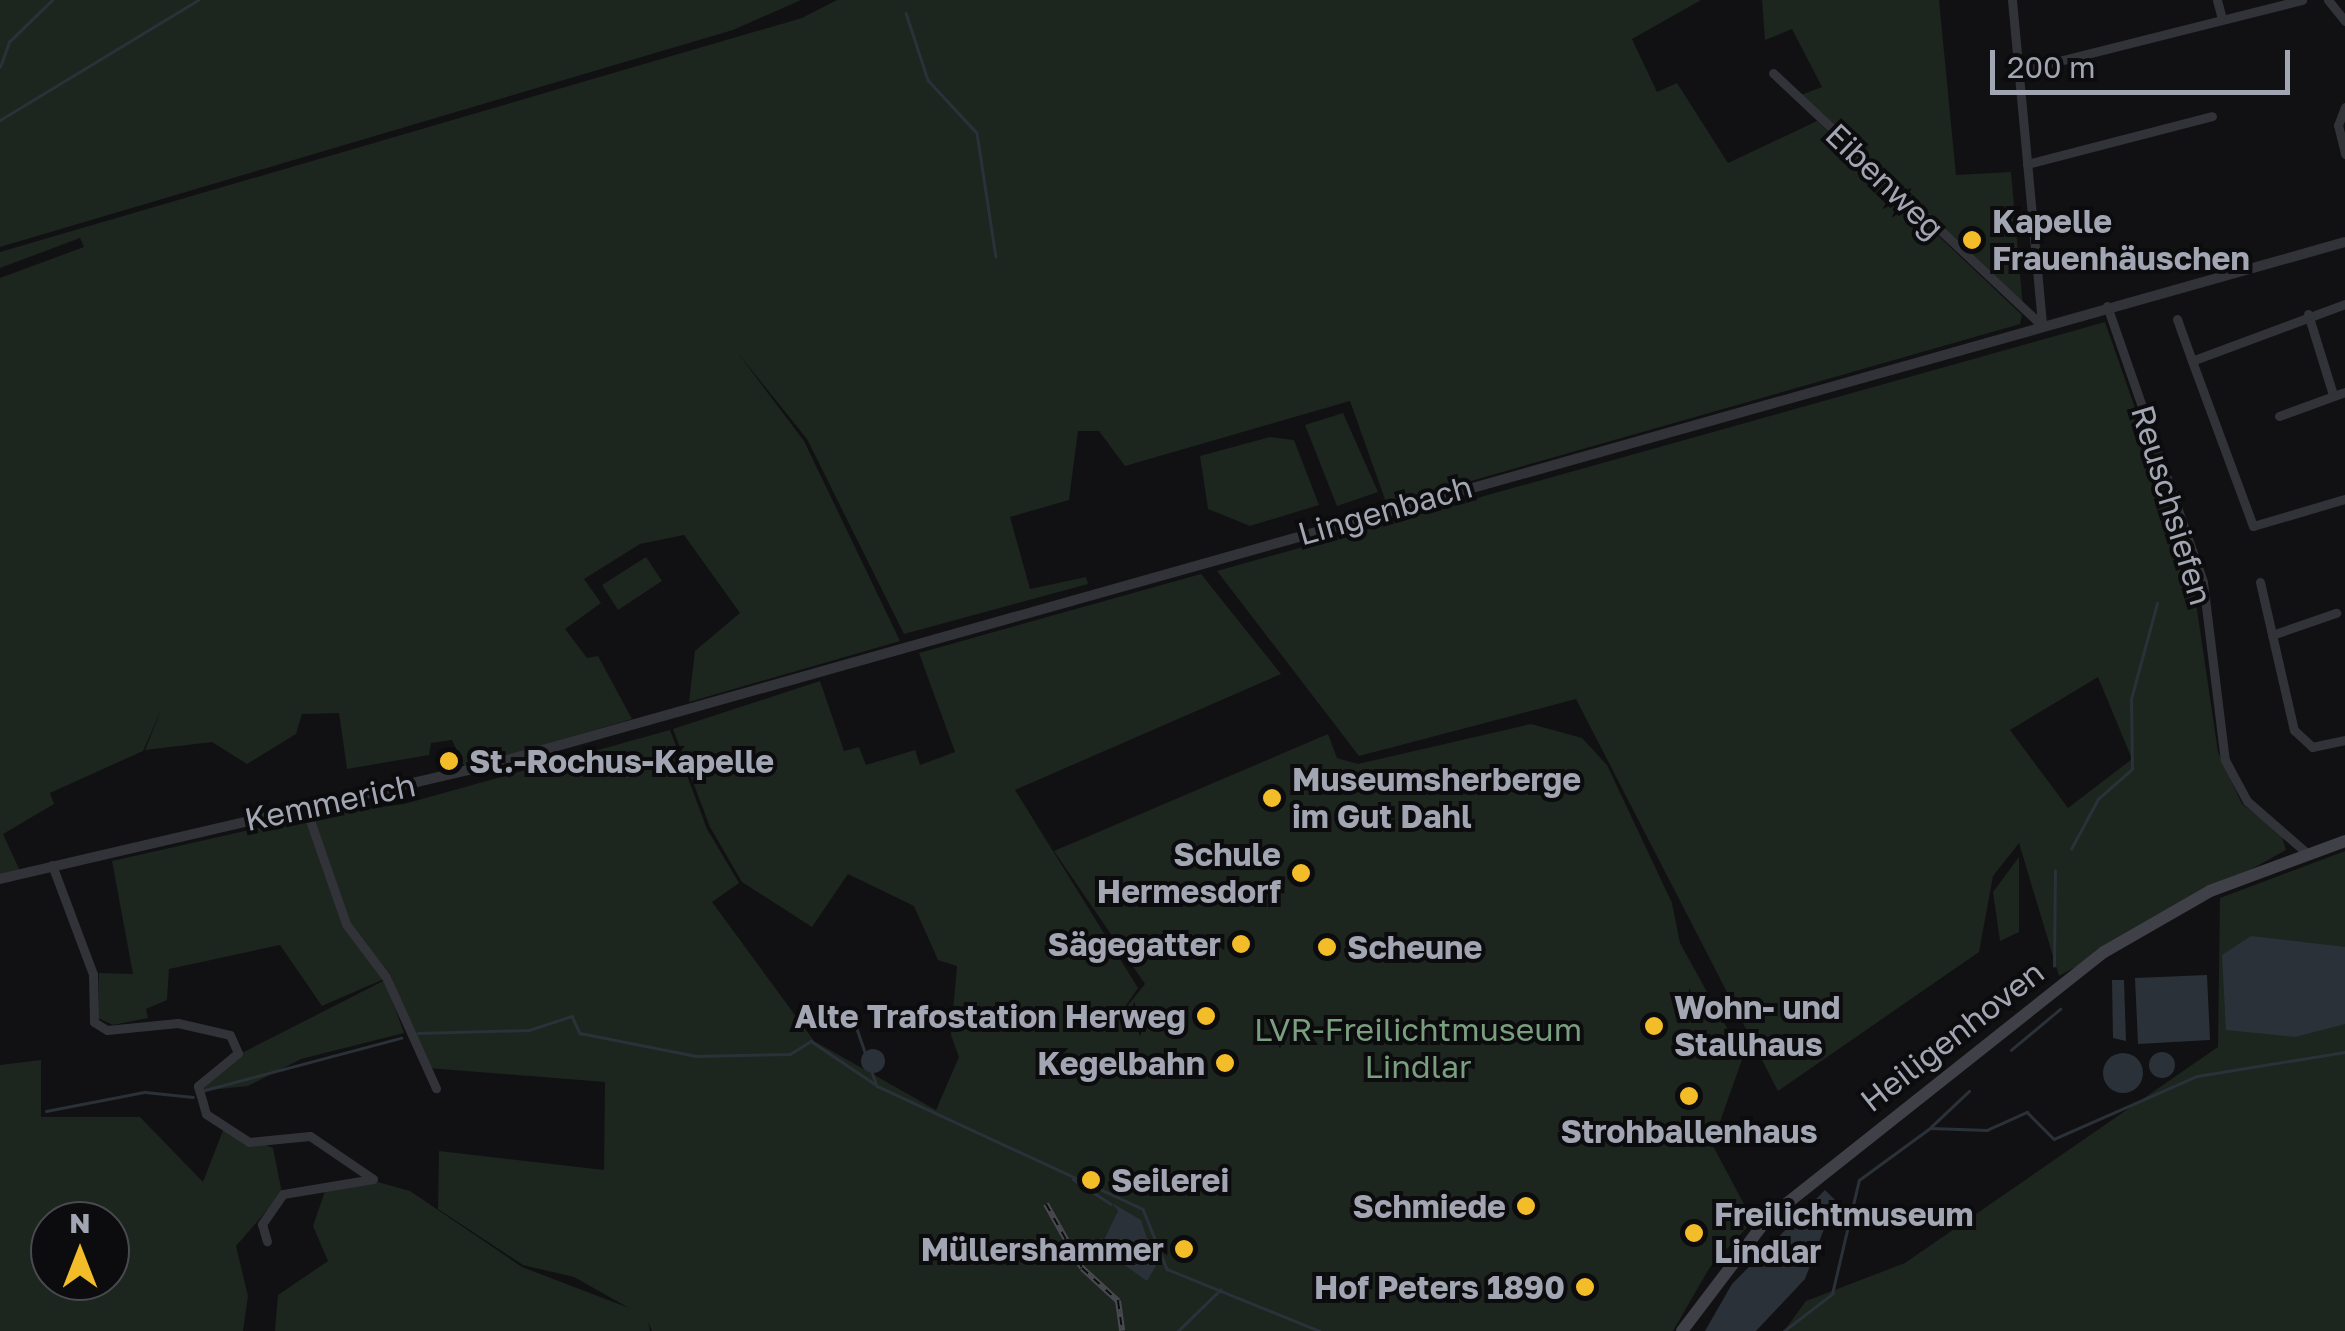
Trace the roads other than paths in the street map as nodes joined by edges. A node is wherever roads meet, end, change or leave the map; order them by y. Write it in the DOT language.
graph roads {
  1 [pos="2012,0"];
  2 [pos="2218,0"];
  3 [pos="2302,0"];
  4 [pos="2328,0"];
  5 [pos="2222,19"];
  6 [pos="2345,22"];
  7 [pos="2019,71"];
  8 [pos="1774,73"];
  9 [pos="2345,107"];
  10 [pos="2212,116"];
  11 [pos="2345,154"];
  12 [pos="2028,164"];
  13 [pos="2345,242"];
  14 [pos="2345,304"];
  15 [pos="2106,306"];
  16 [pos="2308,314"];
  17 [pos="2177,319"];
  18 [pos="2042,326"];
  19 [pos="2192,360"];
  20 [pos="2345,392"];
  21 [pos="2332,395"];
  22 [pos="2279,416"];
  23 [pos="2345,499"];
  24 [pos="2260,582"];
  25 [pos="2336,614"];
  26 [pos="2272,635"];
  27 [pos="664,714"];
  28 [pos="2345,740"];
  29 [pos="305,806"];
  30 [pos="2345,840"];
  31 [pos="2308,854"];
  32 [pos="52,865"];
  33 [pos="0,880"];
  34 [pos="436,1088"];
  35 [pos="267,1241"];
  36 [pos="1682,1331"];
  1 -- 7 [label="street"];
  2 -- 5 [label="street"];
  3 -- 5 [label="street"];
  4 -- 6 [label="street"];
  5 -- 7 [label="street"];
  7 -- 12 [label="street"];
  8 -- 18 [label="street, Eibenweg"];
  9 -- 11 [label="street"];
  10 -- 12 [label="street"];
  12 -- 18 [label="street"];
  13 -- 15 [label="street, Lingenbach"];
  14 -- 16 [label="street"];
  15 -- 18 [label="street, Lingenbach"];
  15 -- 31 [label="street, Reuschsiefen"];
  16 -- 19 [label="street"];
  16 -- 21 [label="street"];
  17 -- 19 [label="street"];
  18 -- 27 [label="street, Lingenbach"];
  19 -- 23 [label="street"];
  20 -- 21 [label="street"];
  21 -- 22 [label="street"];
  24 -- 26 [label="street"];
  25 -- 26 [label="street"];
  26 -- 28 [label="street"];
  27 -- 29 [label="street, Kemmerich"];
  29 -- 32 [label="street, Kemmerich"];
  29 -- 34 [label="street"];
  30 -- 31 [label="main road, Heiligenhoven"];
  31 -- 36 [label="main road, Heiligenhoven"];
  32 -- 33 [label="street, Kemmerich"];
  32 -- 35 [label="street"];
}
